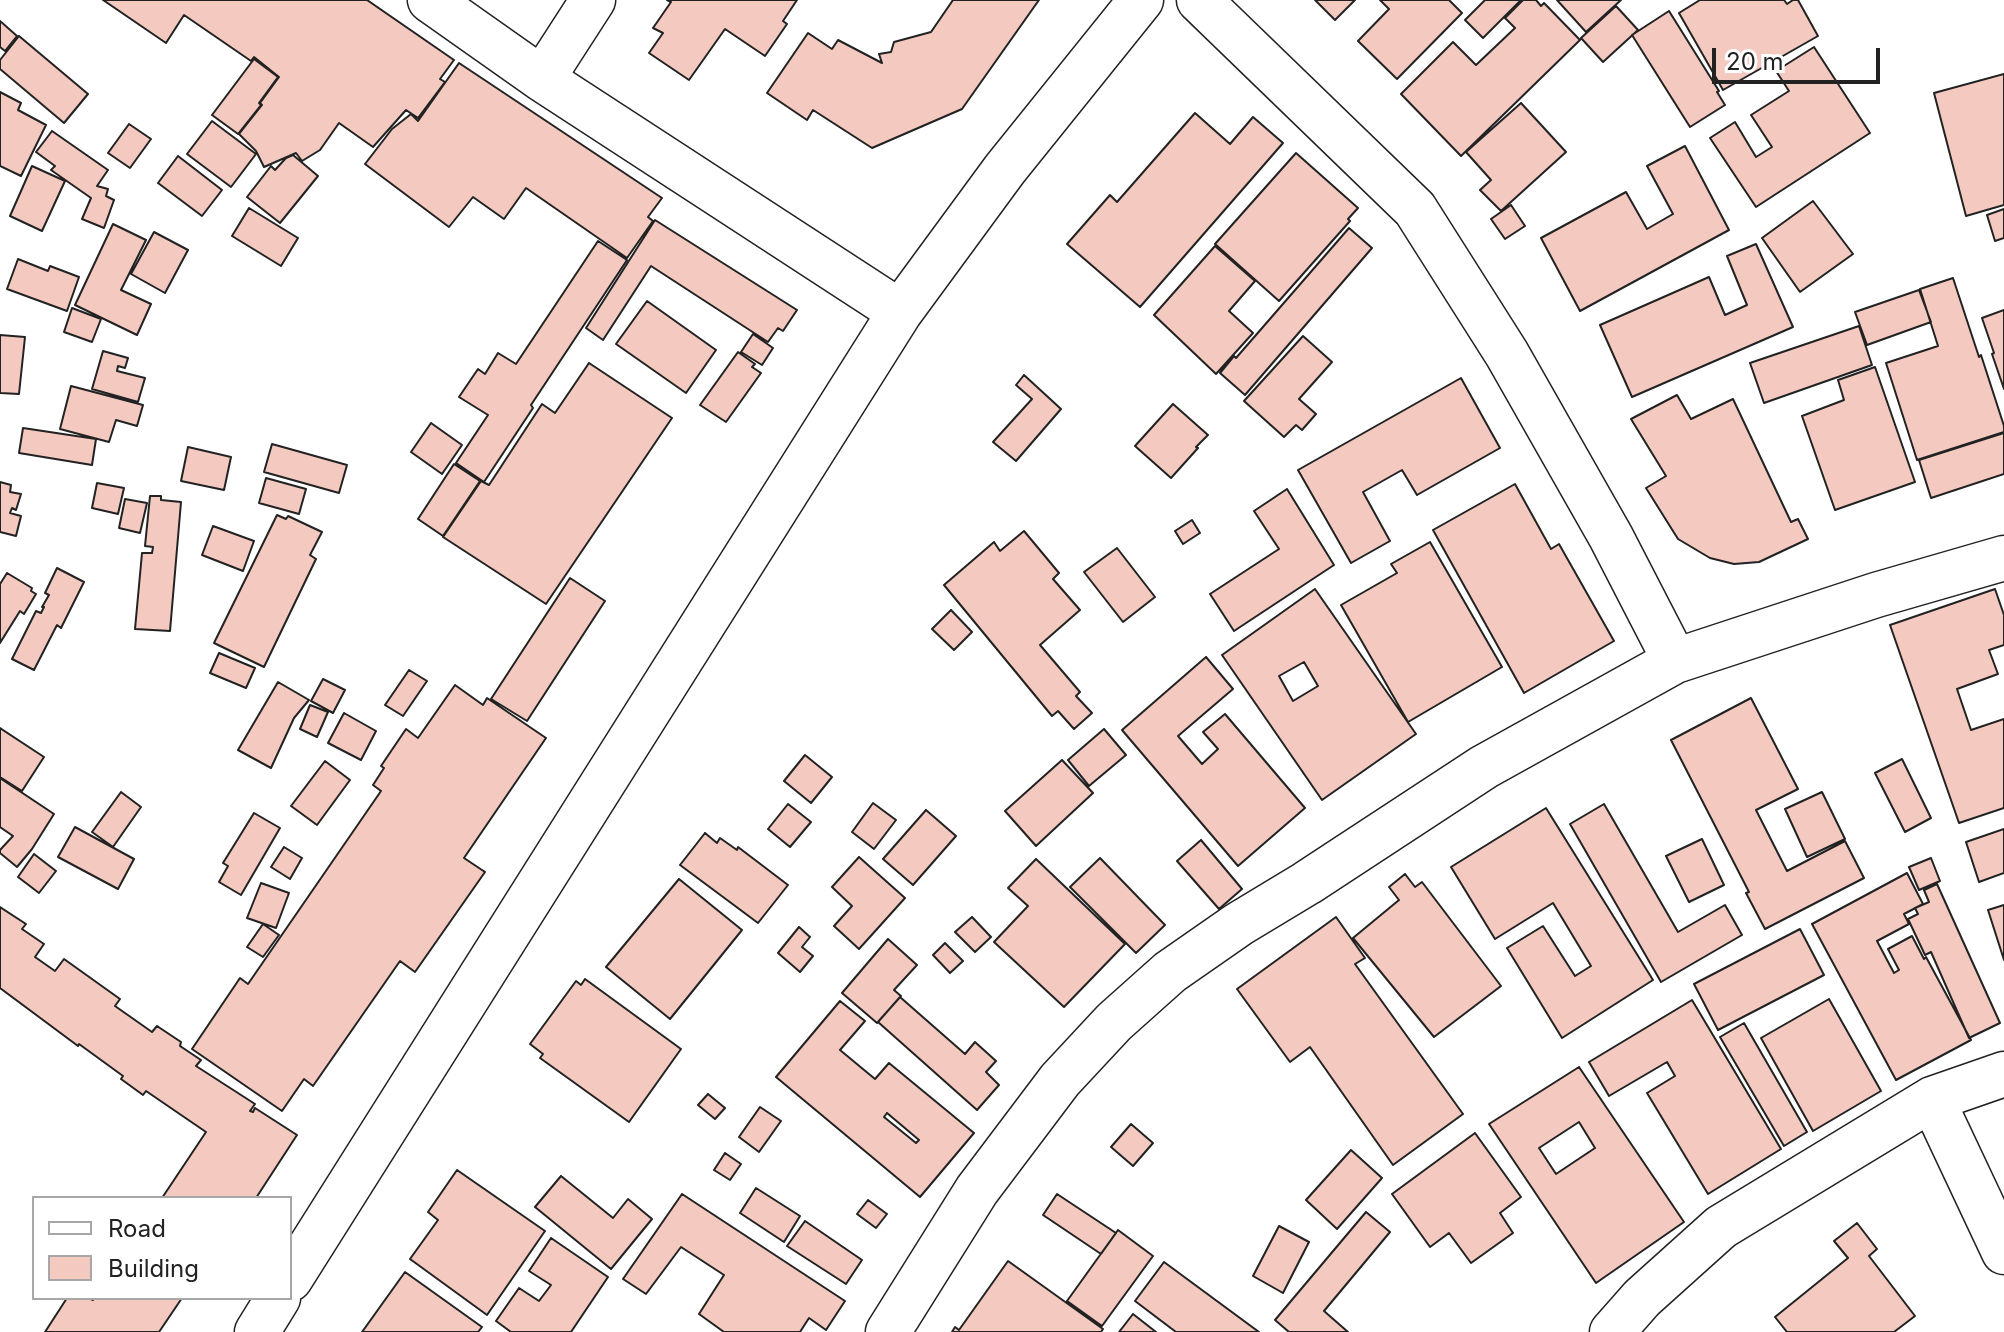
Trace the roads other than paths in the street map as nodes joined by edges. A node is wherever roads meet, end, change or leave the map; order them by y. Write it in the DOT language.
graph roads {
  1 [pos="430,0"];
  2 [pos="593,0"];
  3 [pos="1141,0"];
  4 [pos="1199,0"];
  5 [pos="542,79"];
  6 [pos="900,312"];
  7 [pos="2004,558"];
  8 [pos="1675,661"];
  9 [pos="2004,1074"];
  10 [pos="1932,1099"];
  11 [pos="2004,1252"];
  12 [pos="292,1276"];
  13 [pos="277,1300"];
  14 [pos="257,1332"];
  15 [pos="888,1332"];
  16 [pos="1612,1332"];
  1 -- 5 [label="street"];
  2 -- 5 [label="street"];
  3 -- 6 [label="street"];
  4 -- 8 [label="street"];
  5 -- 6 [label="street"];
  6 -- 12 [label="street"];
  7 -- 8 [label="street"];
  8 -- 15 [label="street"];
  9 -- 10 [label="street"];
  10 -- 11 [label="street"];
  10 -- 16 [label="street"];
  13 -- 14 [label="street"];
}
